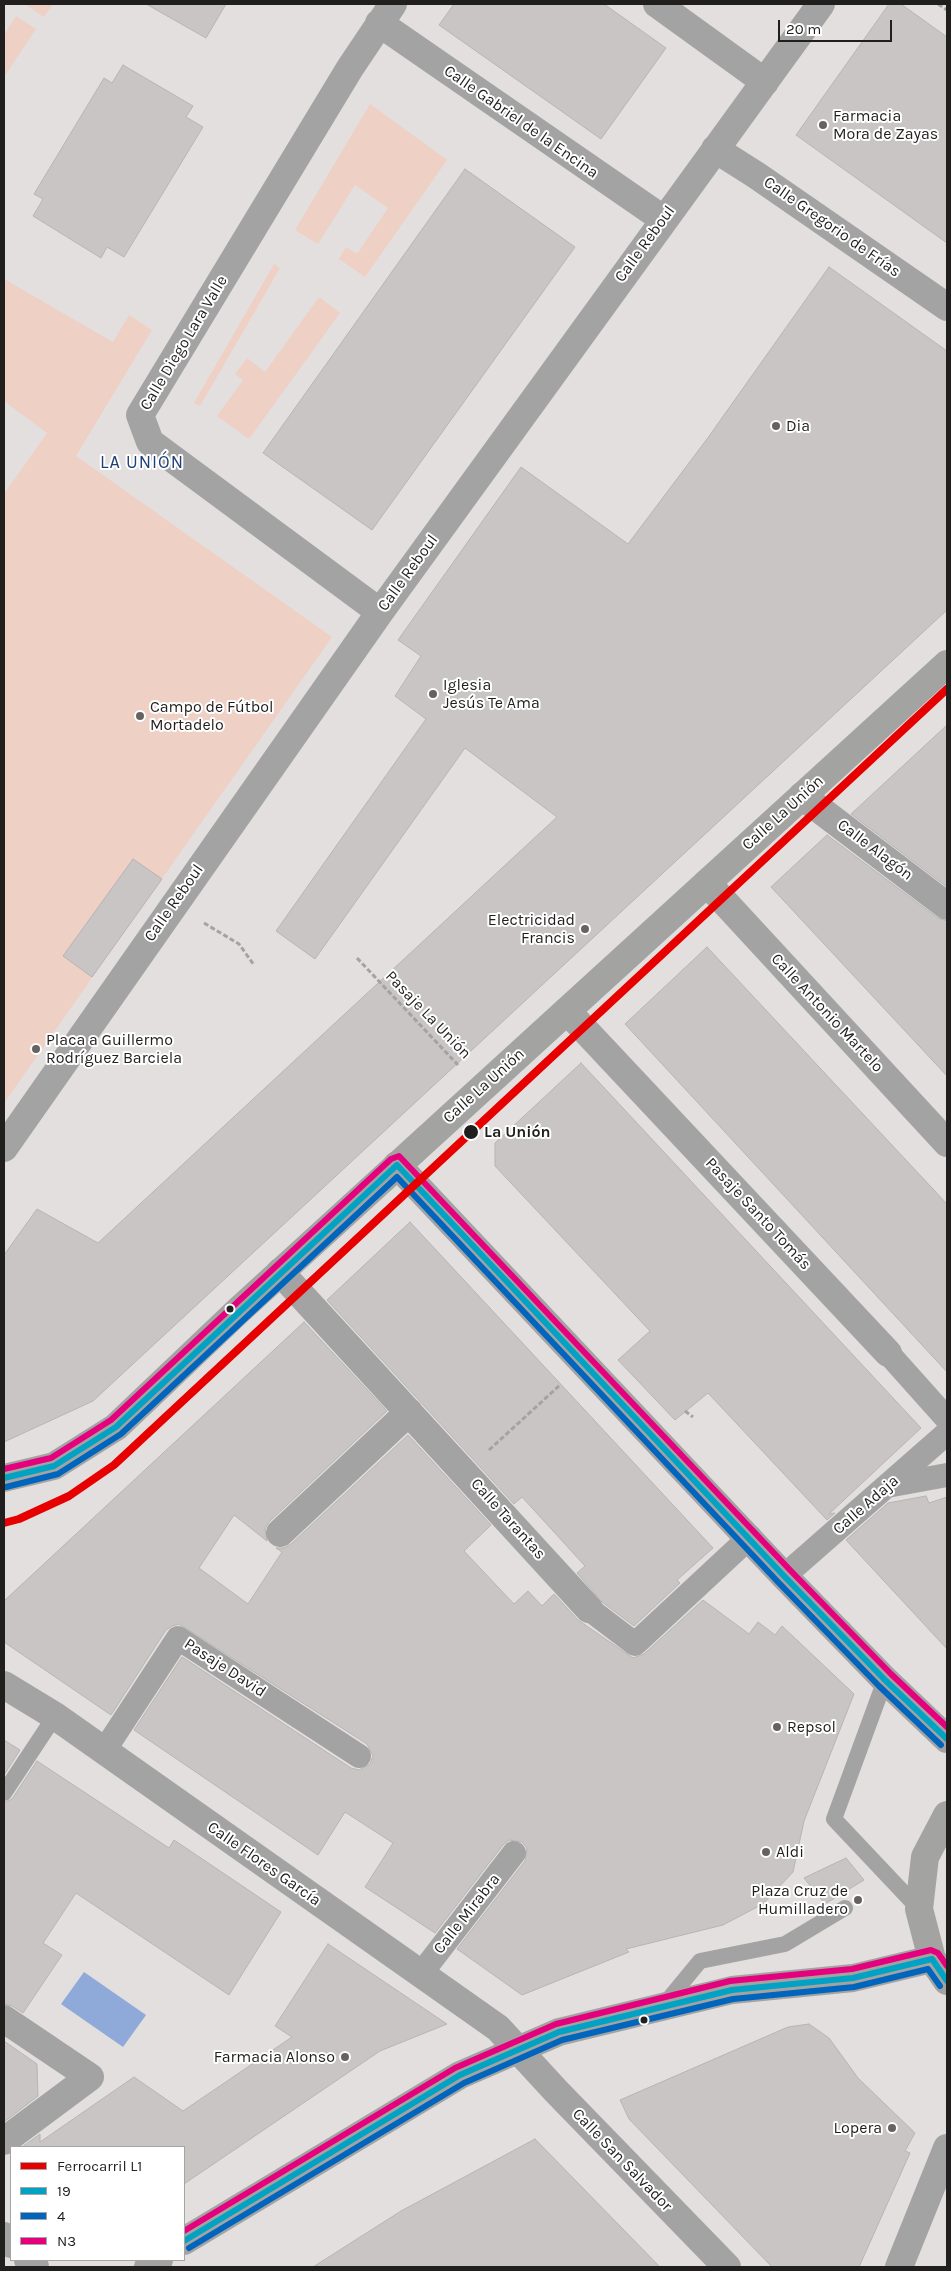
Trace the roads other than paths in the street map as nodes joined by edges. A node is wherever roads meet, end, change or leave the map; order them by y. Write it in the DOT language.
graph roads {
  1 [pos="657,4"];
  2 [pos="821,4"];
  3 [pos="386,14"];
  4 [pos="765,82"];
  5 [pos="715,149"];
  6 [pos="663,219"];
  7 [pos="947,307"];
  8 [pos="380,612"];
  9 [pos="947,664"];
  10 [pos="802,796"];
  11 [pos="707,883"];
  12 [pos="947,906"];
  13 [pos="567,1011"];
  14 [pos="947,1144"];
  15 [pos="4,1148"];
  16 [pos="397,1165"];
  17 [pos="280,1272"];
  18 [pos="888,1353"];
  19 [pos="409,1412"];
  20 [pos="947,1419"];
  21 [pos="947,1433"];
  22 [pos="947,1474"];
  23 [pos="4,1478"];
  24 [pos="887,1486"];
  25 [pos="280,1533"];
  26 [pos="750,1538"];
  27 [pos="784,1576"];
  28 [pos="589,1609"];
  29 [pos="885,1680"];
  30 [pos="4,1685"];
  31 [pos="55,1716"];
  32 [pos="947,1739"];
  33 [pos="104,1751"];
  34 [pos="359,1756"];
  35 [pos="4,1794"];
  36 [pos="947,1815"];
  37 [pos="514,1853"];
  38 [pos="845,1908"];
  39 [pos="919,1908"];
  40 [pos="932,1959"];
  41 [pos="420,1975"];
  42 [pos="947,1981"];
  43 [pos="661,2007"];
  44 [pos="4,2019"];
  45 [pos="520,2050"];
  46 [pos="4,2141"];
  47 [pos="947,2148"];
  48 [pos="185,2240"];
  49 [pos="727,2267"];
  50 [pos="899,2267"];
  1 -- 4 [label="street"];
  2 -- 4 [label="street, Calle Reboul"];
  3 -- 6 [label="street, Calle Gabriel de la Encina"];
  3 -- 8 [label="street, Calle Diego Lara Valle"];
  4 -- 5 [label="street, Calle Reboul"];
  5 -- 6 [label="street, Calle Reboul"];
  5 -- 7 [label="street, Calle Gregorio de Frías"];
  6 -- 8 [label="street, Calle Reboul"];
  8 -- 15 [label="street, Calle Reboul"];
  9 -- 10 [label="main road, Calle La Unión"];
  10 -- 11 [label="main road, Calle La Unión"];
  10 -- 12 [label="street, Calle Alagón"];
  11 -- 13 [label="main road, Calle La Unión"];
  11 -- 14 [label="street, Calle Antonio Martelo"];
  13 -- 16 [label="main road, Calle La Unión"];
  13 -- 18 [label="street, Pasaje Santo Tomás"];
  16 -- 17 [label="main road, Calle La Unión"];
  16 -- 26 [label="street"];
  17 -- 19 [label="street, Calle Tarantas"];
  17 -- 23 [label="main road, Calle La Unión"];
  18 -- 20 [label="street, Pasaje Santo Tomás"];
  19 -- 25 [label="street"];
  19 -- 28 [label="street, Calle Tarantas"];
  21 -- 24 [label="street, Calle Adaja"];
  22 -- 24 [label="street"];
  24 -- 27 [label="street, Calle Adaja"];
  26 -- 27 [label="street"];
  26 -- 28 [label="street, Calle Tarantas"];
  27 -- 29 [label="street"];
  29 -- 32 [label="street"];
  29 -- 39 [label="lane"];
  30 -- 31 [label="street, Calle Flores García"];
  31 -- 33 [label="street, Calle Flores García"];
  31 -- 35 [label="lane"];
  33 -- 34 [label="street, Pasaje David"];
  33 -- 41 [label="street, Calle Flores García"];
  36 -- 39 [label="main road"];
  37 -- 41 [label="street, Calle Mirabra"];
  38 -- 43 [label="lane"];
  39 -- 40 [label="main road"];
  40 -- 42 [label="main road"];
  40 -- 43 [label="main road"];
  41 -- 45 [label="street, Calle Flores García"];
  43 -- 45 [label="main road"];
  44 -- 46 [label="street"];
  45 -- 48 [label="main road"];
  45 -- 49 [label="street, Calle San Salvador"];
  47 -- 50 [label="street"];
}
